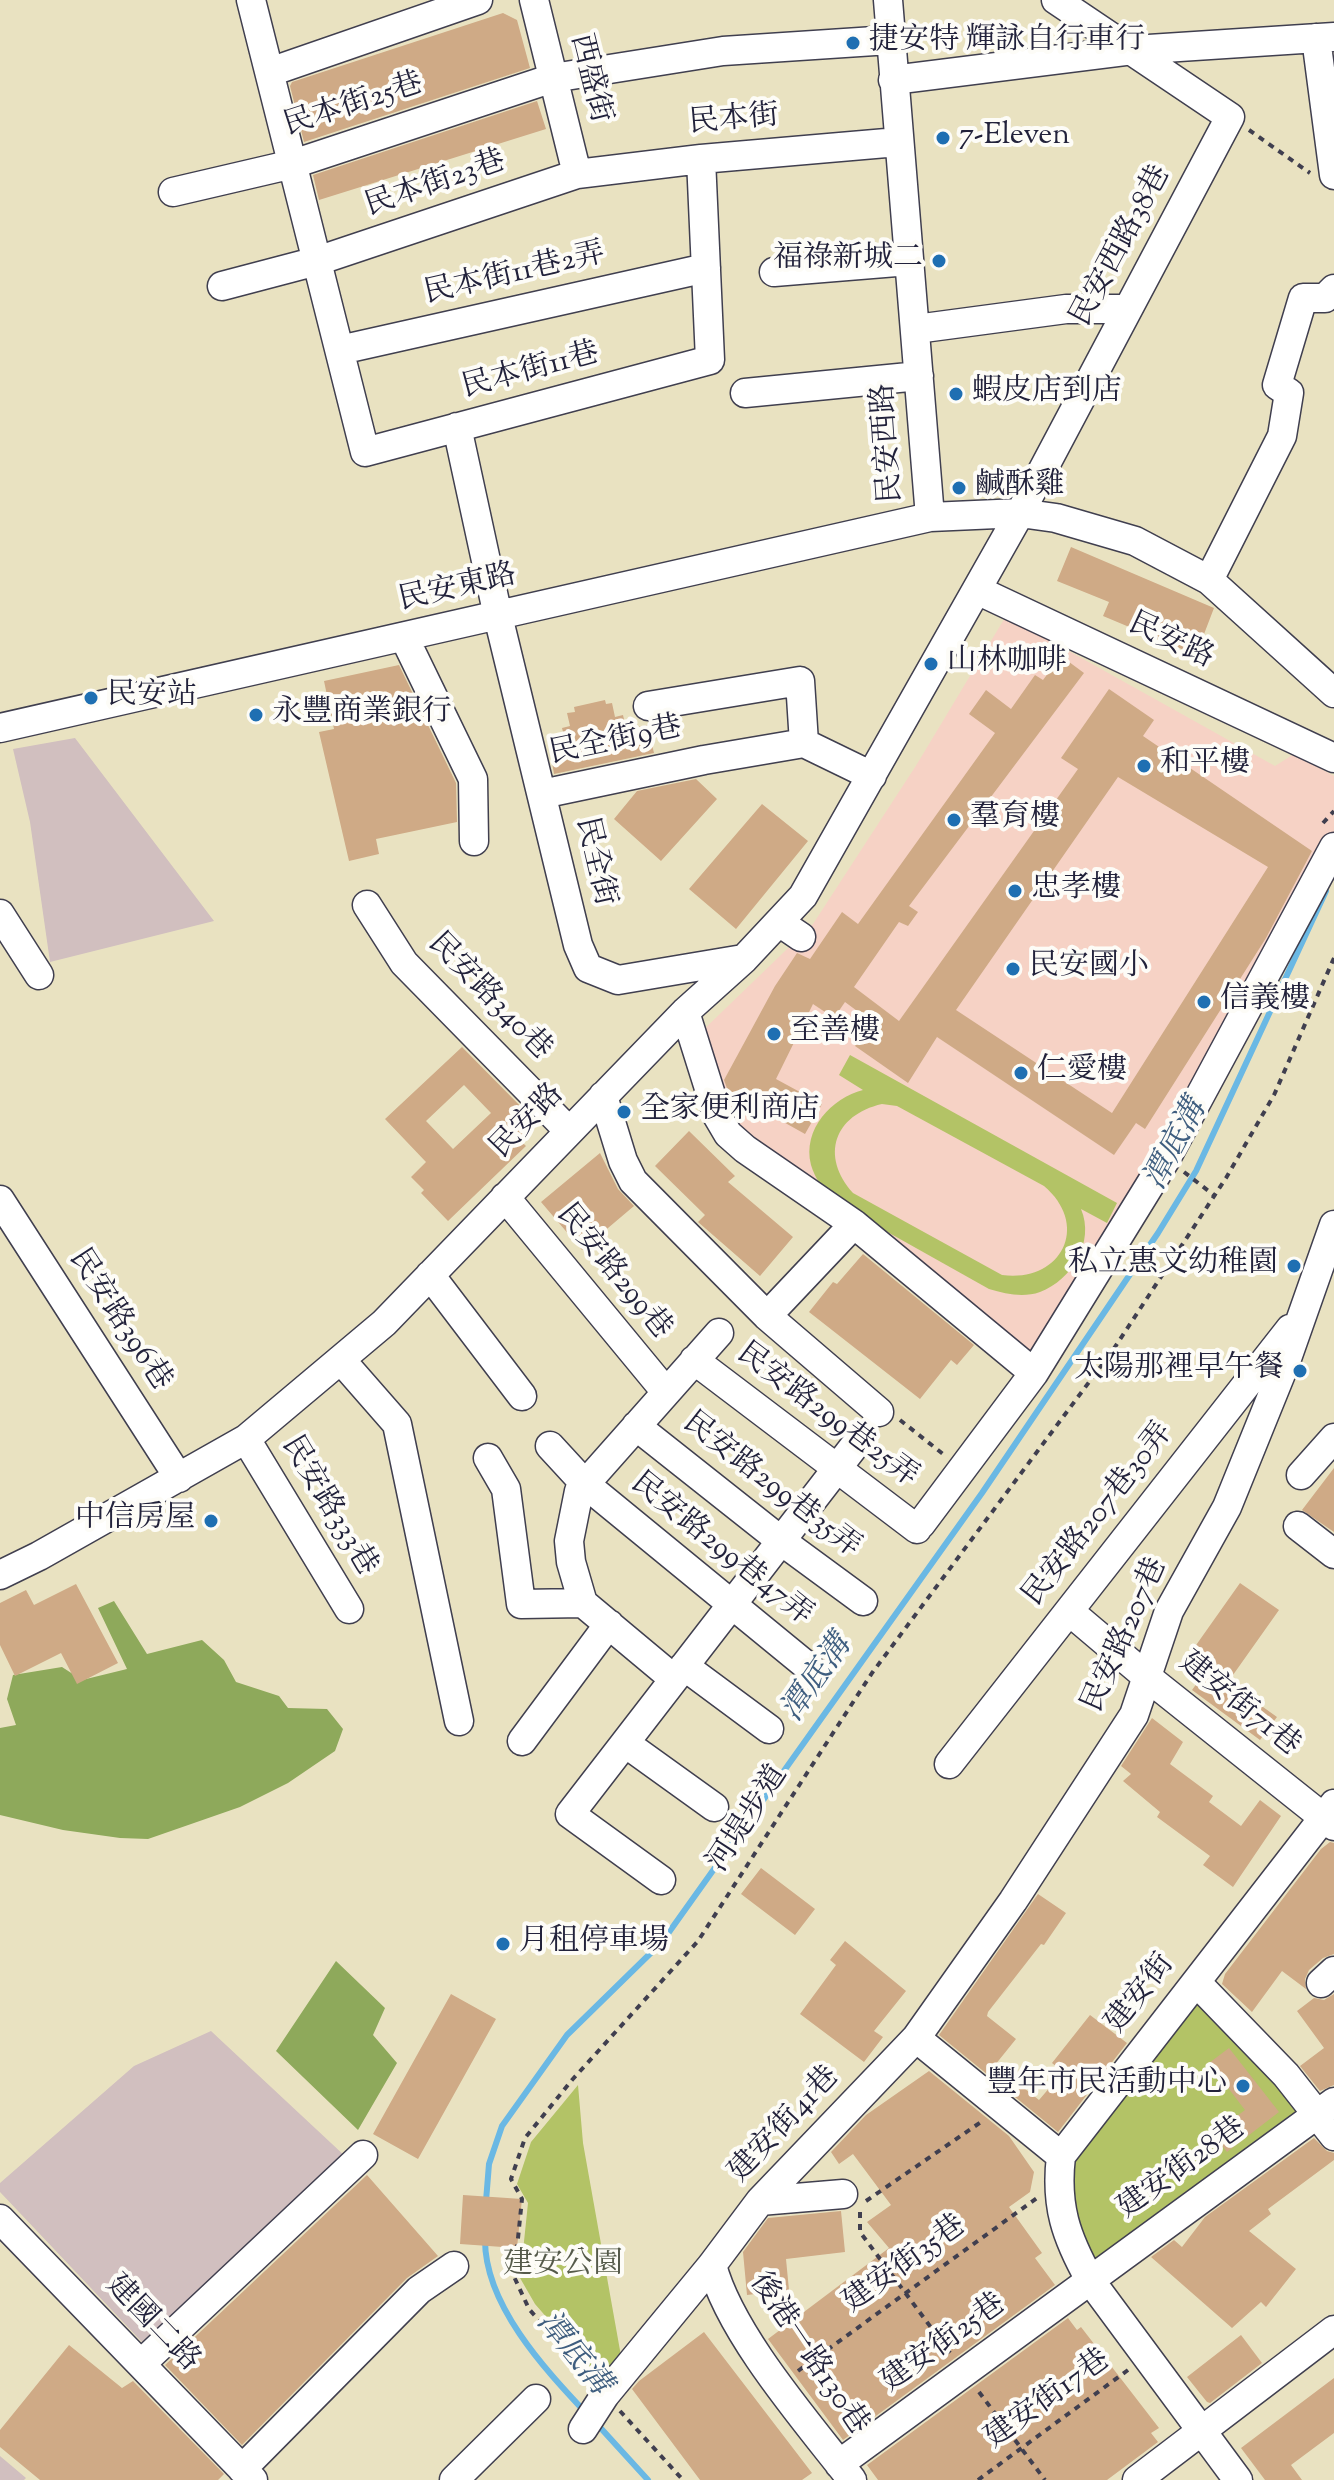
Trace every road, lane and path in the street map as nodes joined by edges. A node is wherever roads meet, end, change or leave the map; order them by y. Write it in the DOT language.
graph roads {
  1 [pos="251,0"];
  2 [pos="478,0"];
  3 [pos="534,0"];
  4 [pos="888,0"];
  5 [pos="1056,0"];
  6 [pos="1086,8"];
  7 [pos="1325,37"];
  8 [pos="890,40"];
  9 [pos="1133,50"];
  10 [pos="1062,59"];
  11 [pos="270,72"];
  12 [pos="553,78"];
  13 [pos="893,80"];
  14 [pos="1230,117"];
  15 [pos="898,142"];
  16 [pos="701,159"];
  17 [pos="293,164"];
  18 [pos="577,174"];
  19 [pos="1334,174"];
  20 [pos="173,192"];
  21 [pos="317,261"];
  22 [pos="909,261"];
  23 [pos="706,268"];
  24 [pos="774,272"];
  25 [pos="222,286"];
  26 [pos="1334,289"];
  27 [pos="1128,309"];
  28 [pos="916,329"];
  29 [pos="340,350"];
  30 [pos="919,376"];
  31 [pos="745,393"];
  32 [pos="457,427"];
  33 [pos="1020,513"];
  34 [pos="930,517"];
  35 [pos="1209,580"];
  36 [pos="977,590"];
  37 [pos="498,616"];
  38 [pos="404,637"];
  39 [pos="1334,693"];
  40 [pos="648,706"];
  41 [pos="0,728"];
  42 [pos="804,743"];
  43 [pos="1334,758"];
  44 [pos="872,776"];
  45 [pos="542,794"];
  46 [pos="1334,811"];
  47 [pos="1329,835"];
  48 [pos="474,841"];
  49 [pos="367,905"];
  50 [pos="0,914"];
  51 [pos="1334,958"];
  52 [pos="744,959"];
  53 [pos="39,975"];
  54 [pos="685,1012"];
  55 [pos="603,1096"];
  56 [pos="569,1131"];
  57 [pos="1182,1171"];
  58 [pos="1215,1196"];
  59 [pos="505,1197"];
  60 [pos="0,1200"];
  61 [pos="854,1224"];
  62 [pos="1334,1225"];
  63 [pos="430,1275"];
  64 [pos="1308,1300"];
  65 [pos="1334,1308"];
  66 [pos="767,1316"];
  67 [pos="719,1333"];
  68 [pos="341,1360"];
  69 [pos="694,1360"];
  70 [pos="1034,1373"];
  71 [pos="666,1392"];
  72 [pos="522,1396"];
  73 [pos="879,1412"];
  74 [pos="636,1426"];
  75 [pos="862,1436"];
  76 [pos="1334,1438"];
  77 [pos="246,1439"];
  78 [pos="550,1446"];
  79 [pos="488,1458"];
  80 [pos="836,1467"];
  81 [pos="962,1469"];
  82 [pos="1301,1475"];
  83 [pos="179,1478"];
  84 [pos="585,1484"];
  85 [pos="1298,1526"];
  86 [pos="780,1540"];
  87 [pos="1334,1554"];
  88 [pos="0,1575"];
  89 [pos="863,1601"];
  90 [pos="583,1603"];
  91 [pos="731,1604"];
  92 [pos="349,1609"];
  93 [pos="1069,1611"];
  94 [pos="609,1624"];
  95 [pos="812,1670"];
  96 [pos="679,1672"];
  97 [pos="1147,1677"];
  98 [pos="459,1721"];
  99 [pos="769,1729"];
  100 [pos="522,1741"];
  101 [pos="625,1743"];
  102 [pos="949,1764"];
  103 [pos="714,1807"];
  104 [pos="1330,1816"];
  105 [pos="661,1880"];
  106 [pos="1196,1982"];
  107 [pos="916,2038"];
  108 [pos="1002,2108"];
  109 [pos="1328,2118"];
  110 [pos="363,2155"];
  111 [pos="1059,2170"];
  112 [pos="843,2194"];
  113 [pos="760,2201"];
  114 [pos="0,2219"];
  115 [pos="712,2265"];
  116 [pos="454,2266"];
  117 [pos="1090,2280"];
  118 [pos="905,2293"];
  119 [pos="1334,2330"];
  120 [pos="1146,2357"];
  121 [pos="142,2363"];
  122 [pos="964,2373"];
  123 [pos="779,2384"];
  124 [pos="605,2395"];
  125 [pos="536,2399"];
  126 [pos="583,2429"];
  127 [pos="1201,2432"];
  128 [pos="1021,2448"];
  129 [pos="846,2472"];
  130 [pos="247,2474"];
  131 [pos="454,2480"];
  132 [pos="683,2480"];
  133 [pos="978,2480"];
  134 [pos="1045,2480"];
  135 [pos="1137,2480"];
  136 [pos="1238,2480"];
  1 -- 11 [label="street"];
  2 -- 11 [label="street"];
  3 -- 12 [label="street, 西盛街"];
  4 -- 8 [label="street, 民安西路"];
  5 -- 6 [label="street"];
  6 -- 9 [label="street"];
  6 -- 10 [label="street"];
  7 -- 9 [label="street"];
  7 -- 19 [label="street"];
  8 -- 12 [label="street, 民本街25巷"];
  8 -- 13 [label="street, 民安西路"];
  9 -- 10 [label="street"];
  9 -- 14 [label="street"];
  10 -- 13 [label="street"];
  11 -- 17 [label="street"];
  12 -- 17 [label="street, 民本街25巷"];
  12 -- 18 [label="street, 西盛街"];
  13 -- 15 [label="street, 民安西路"];
  14 -- 19 [label="path"];
  14 -- 27 [label="street, 民安西路38巷"];
  15 -- 16 [label="street, 民本街"];
  15 -- 22 [label="street, 民安西路"];
  16 -- 18 [label="street, 民本街"];
  16 -- 23 [label="street, 民本街11巷"];
  17 -- 20 [label="street, 民本街25巷"];
  17 -- 21 [label="street"];
  18 -- 21 [label="street, 民本街23巷"];
  21 -- 25 [label="street, 民本街23巷"];
  21 -- 29 [label="street, 民本街11巷"];
  22 -- 24 [label="street"];
  22 -- 28 [label="street, 民安西路"];
  23 -- 29 [label="street, 民本街11巷2弄"];
  23 -- 32 [label="street, 民本街11巷"];
  26 -- 35 [label="street"];
  27 -- 28 [label="street"];
  27 -- 33 [label="street, 民安西路38巷"];
  28 -- 30 [label="street, 民安西路"];
  29 -- 32 [label="street, 民本街11巷"];
  30 -- 31 [label="street"];
  30 -- 34 [label="street, 民安西路"];
  32 -- 37 [label="street, 民全街"];
  33 -- 34 [label="street, 民安西路"];
  33 -- 35 [label="street, 民安西路"];
  33 -- 36 [label="street, 民安路"];
  34 -- 37 [label="street, 民安東路"];
  35 -- 39 [label="street, 民安西路"];
  36 -- 43 [label="street, 民安路"];
  36 -- 44 [label="street, 民安路"];
  37 -- 38 [label="street, 民安東路"];
  37 -- 45 [label="street, 民全街"];
  38 -- 41 [label="street, 民安東路"];
  38 -- 48 [label="street"];
  40 -- 42 [label="street"];
  42 -- 44 [label="street"];
  42 -- 45 [label="street, 民全街9巷"];
  44 -- 52 [label="street, 民安路"];
  45 -- 52 [label="street, 民全街"];
  46 -- 47 [label="path"];
  47 -- 70 [label="street"];
  49 -- 56 [label="street, 民安路340巷"];
  50 -- 53 [label="street"];
  51 -- 58 [label="path, 河堤步道"];
  52 -- 54 [label="street, 民安路"];
  54 -- 55 [label="street, 民安路"];
  54 -- 61 [label="street"];
  55 -- 56 [label="street, 民安路"];
  55 -- 66 [label="street"];
  56 -- 59 [label="street, 民安路"];
  57 -- 58 [label="path"];
  58 -- 124 [label="path, 河堤步道"];
  59 -- 63 [label="street, 民安路"];
  59 -- 71 [label="street, 民安路299巷"];
  60 -- 83 [label="street, 民安路396巷"];
  61 -- 66 [label="street"];
  61 -- 70 [label="street"];
  62 -- 64 [label="street, 民安路207巷"];
  63 -- 68 [label="street, 民安路"];
  63 -- 72 [label="street"];
  64 -- 65 [label="street"];
  64 -- 93 [label="street, 民安路207巷30弄"];
  64 -- 97 [label="street, 民安路207巷"];
  66 -- 73 [label="street"];
  67 -- 69 [label="street, 民安路299巷"];
  68 -- 77 [label="street, 民安路"];
  68 -- 98 [label="street"];
  69 -- 71 [label="street, 民安路299巷"];
  69 -- 80 [label="street, 民安路299巷25弄"];
  70 -- 81 [label="street"];
  71 -- 74 [label="street, 民安路299巷"];
  73 -- 81 [label="path"];
  74 -- 84 [label="street, 民安路299巷"];
  74 -- 86 [label="street, 民安路299巷35弄"];
  75 -- 80 [label="street"];
  76 -- 82 [label="street"];
  77 -- 83 [label="street, 民安路"];
  77 -- 92 [label="street, 民安路333巷"];
  78 -- 84 [label="street, 民安路299巷47弄"];
  79 -- 90 [label="street"];
  80 -- 81 [label="street, 民安路299巷25弄"];
  80 -- 86 [label="street"];
  83 -- 88 [label="street, 民安路"];
  84 -- 90 [label="street, 民安路299巷"];
  84 -- 91 [label="street, 民安路299巷47弄"];
  85 -- 87 [label="street"];
  86 -- 89 [label="street, 民安路299巷35弄"];
  86 -- 91 [label="street"];
  90 -- 94 [label="street"];
  91 -- 95 [label="street, 民安路299巷47弄"];
  91 -- 96 [label="street"];
  93 -- 97 [label="street, 建安街71巷"];
  93 -- 102 [label="street, 民安路207巷30弄"];
  94 -- 96 [label="street"];
  94 -- 100 [label="street"];
  96 -- 99 [label="street"];
  96 -- 101 [label="street"];
  97 -- 104 [label="street, 建安街71巷"];
  97 -- 107 [label="street, 民安路207巷"];
  101 -- 103 [label="street"];
  101 -- 105 [label="street"];
  104 -- 106 [label="street, 建安街"];
  106 -- 109 [label="street"];
  106 -- 111 [label="street, 建安街"];
  107 -- 108 [label="street"];
  107 -- 113 [label="street, 建安街41巷"];
  108 -- 111 [label="street"];
  108 -- 118 [label="path"];
  109 -- 117 [label="street, 建安街28巷"];
  110 -- 121 [label="street"];
  111 -- 117 [label="street"];
  111 -- 118 [label="path, 建安街35巷"];
  112 -- 113 [label="street"];
  113 -- 115 [label="street, 建安街41巷"];
  114 -- 121 [label="street, 建國二路"];
  115 -- 123 [label="street, 後港一路130巷"];
  115 -- 124 [label="street, 建安街41巷"];
  116 -- 130 [label="street"];
  117 -- 120 [label="street"];
  117 -- 122 [label="street, 建安街25巷"];
  118 -- 122 [label="path"];
  118 -- 123 [label="path, 建安街35巷"];
  119 -- 127 [label="street"];
  120 -- 127 [label="street"];
  120 -- 128 [label="path, 建安街17巷"];
  121 -- 130 [label="street, 建國二路"];
  122 -- 128 [label="path"];
  122 -- 129 [label="street, 建安街25巷"];
  123 -- 129 [label="street, 後港一路130巷"];
  124 -- 126 [label="street, 建安街41巷"];
  124 -- 132 [label="path, 河堤步道"];
  125 -- 131 [label="street"];
  127 -- 135 [label="street"];
  127 -- 136 [label="street"];
  128 -- 133 [label="path, 建安街17巷"];
  128 -- 134 [label="path"];
}
